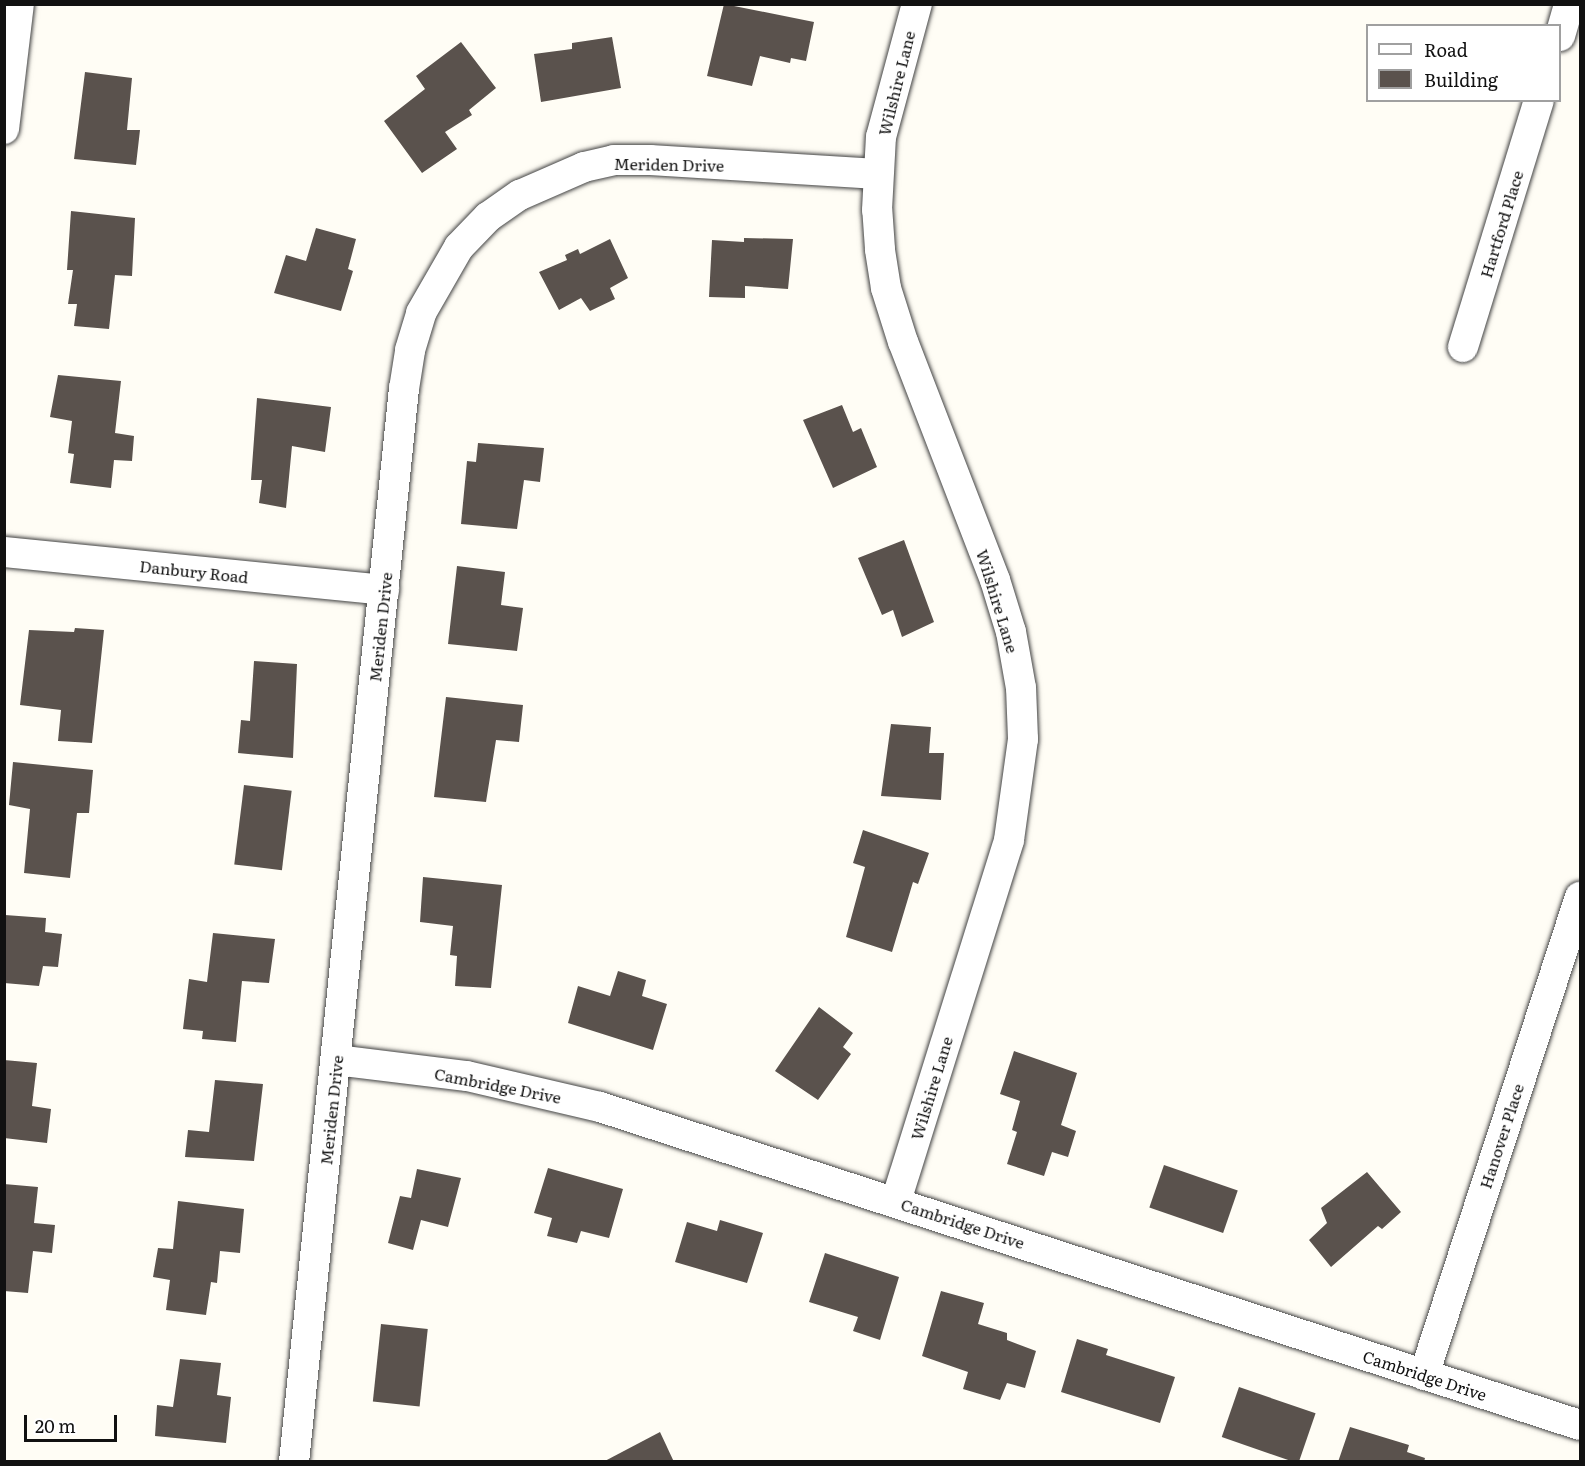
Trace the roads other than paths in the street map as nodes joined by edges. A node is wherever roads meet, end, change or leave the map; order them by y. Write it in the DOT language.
graph roads {
  1 [pos="19,4"];
  2 [pos="917,4"];
  3 [pos="1569,4"];
  4 [pos="1561,32"];
  5 [pos="1538,102"];
  6 [pos="4,129"];
  7 [pos="878,174"];
  8 [pos="1463,347"];
  9 [pos="4,552"];
  10 [pos="384,590"];
  11 [pos="1581,897"];
  12 [pos="336,1060"];
  13 [pos="896,1201"];
  14 [pos="1424,1375"];
  15 [pos="1581,1425"];
  16 [pos="294,1461"];
  1 -- 6 [label="street"];
  2 -- 7 [label="street, Wilshire Lane"];
  3 -- 4 [label="street"];
  5 -- 8 [label="street, Hartford Place"];
  7 -- 10 [label="street, Meriden Drive"];
  7 -- 13 [label="street, Wilshire Lane"];
  9 -- 10 [label="street, Danbury Road"];
  10 -- 12 [label="street, Meriden Drive"];
  11 -- 14 [label="street, Hanover Place"];
  12 -- 13 [label="street, Cambridge Drive"];
  12 -- 16 [label="street, Meriden Drive"];
  13 -- 14 [label="street, Cambridge Drive"];
  14 -- 15 [label="street, Cambridge Drive"];
}
